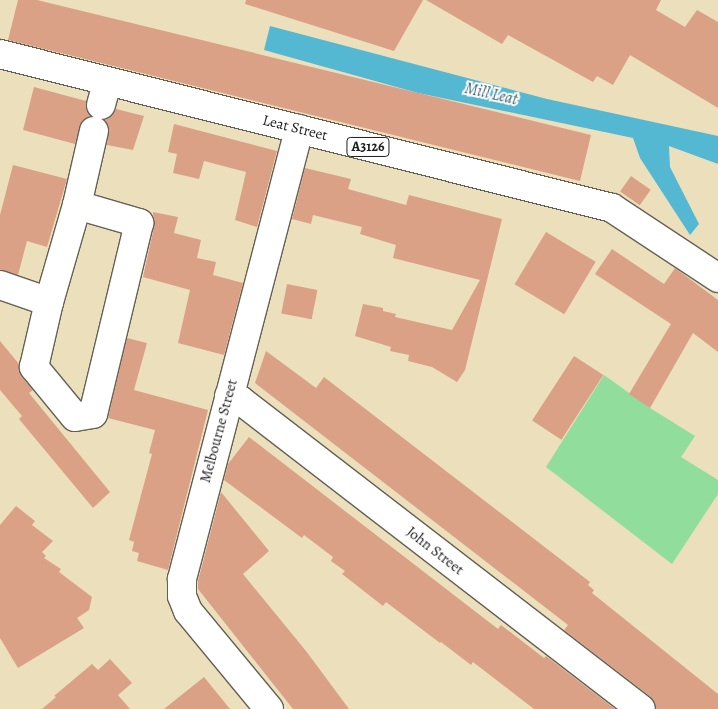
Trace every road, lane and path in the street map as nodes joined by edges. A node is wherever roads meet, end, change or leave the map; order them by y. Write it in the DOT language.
graph roads {
  1 [pos="0,54"];
  2 [pos="299,129"];
  3 [pos="94,131"];
  4 [pos="77,204"];
  5 [pos="718,278"];
  6 [pos="0,285"];
  7 [pos="49,302"];
  8 [pos="229,396"];
  9 [pos="269,709"];
  10 [pos="641,709"];
  1 -- 2 [label="street, Leat Street / A3126"];
  2 -- 5 [label="street, Leat Street / A3126"];
  2 -- 8 [label="street, Melbourne Street"];
  3 -- 4 [label="street"];
  4 -- 7 [label="street"];
  4 -- 7 [label="street"];
  6 -- 7 [label="street"];
  8 -- 9 [label="street, Melbourne Street"];
  8 -- 10 [label="street, John Street"];
}
